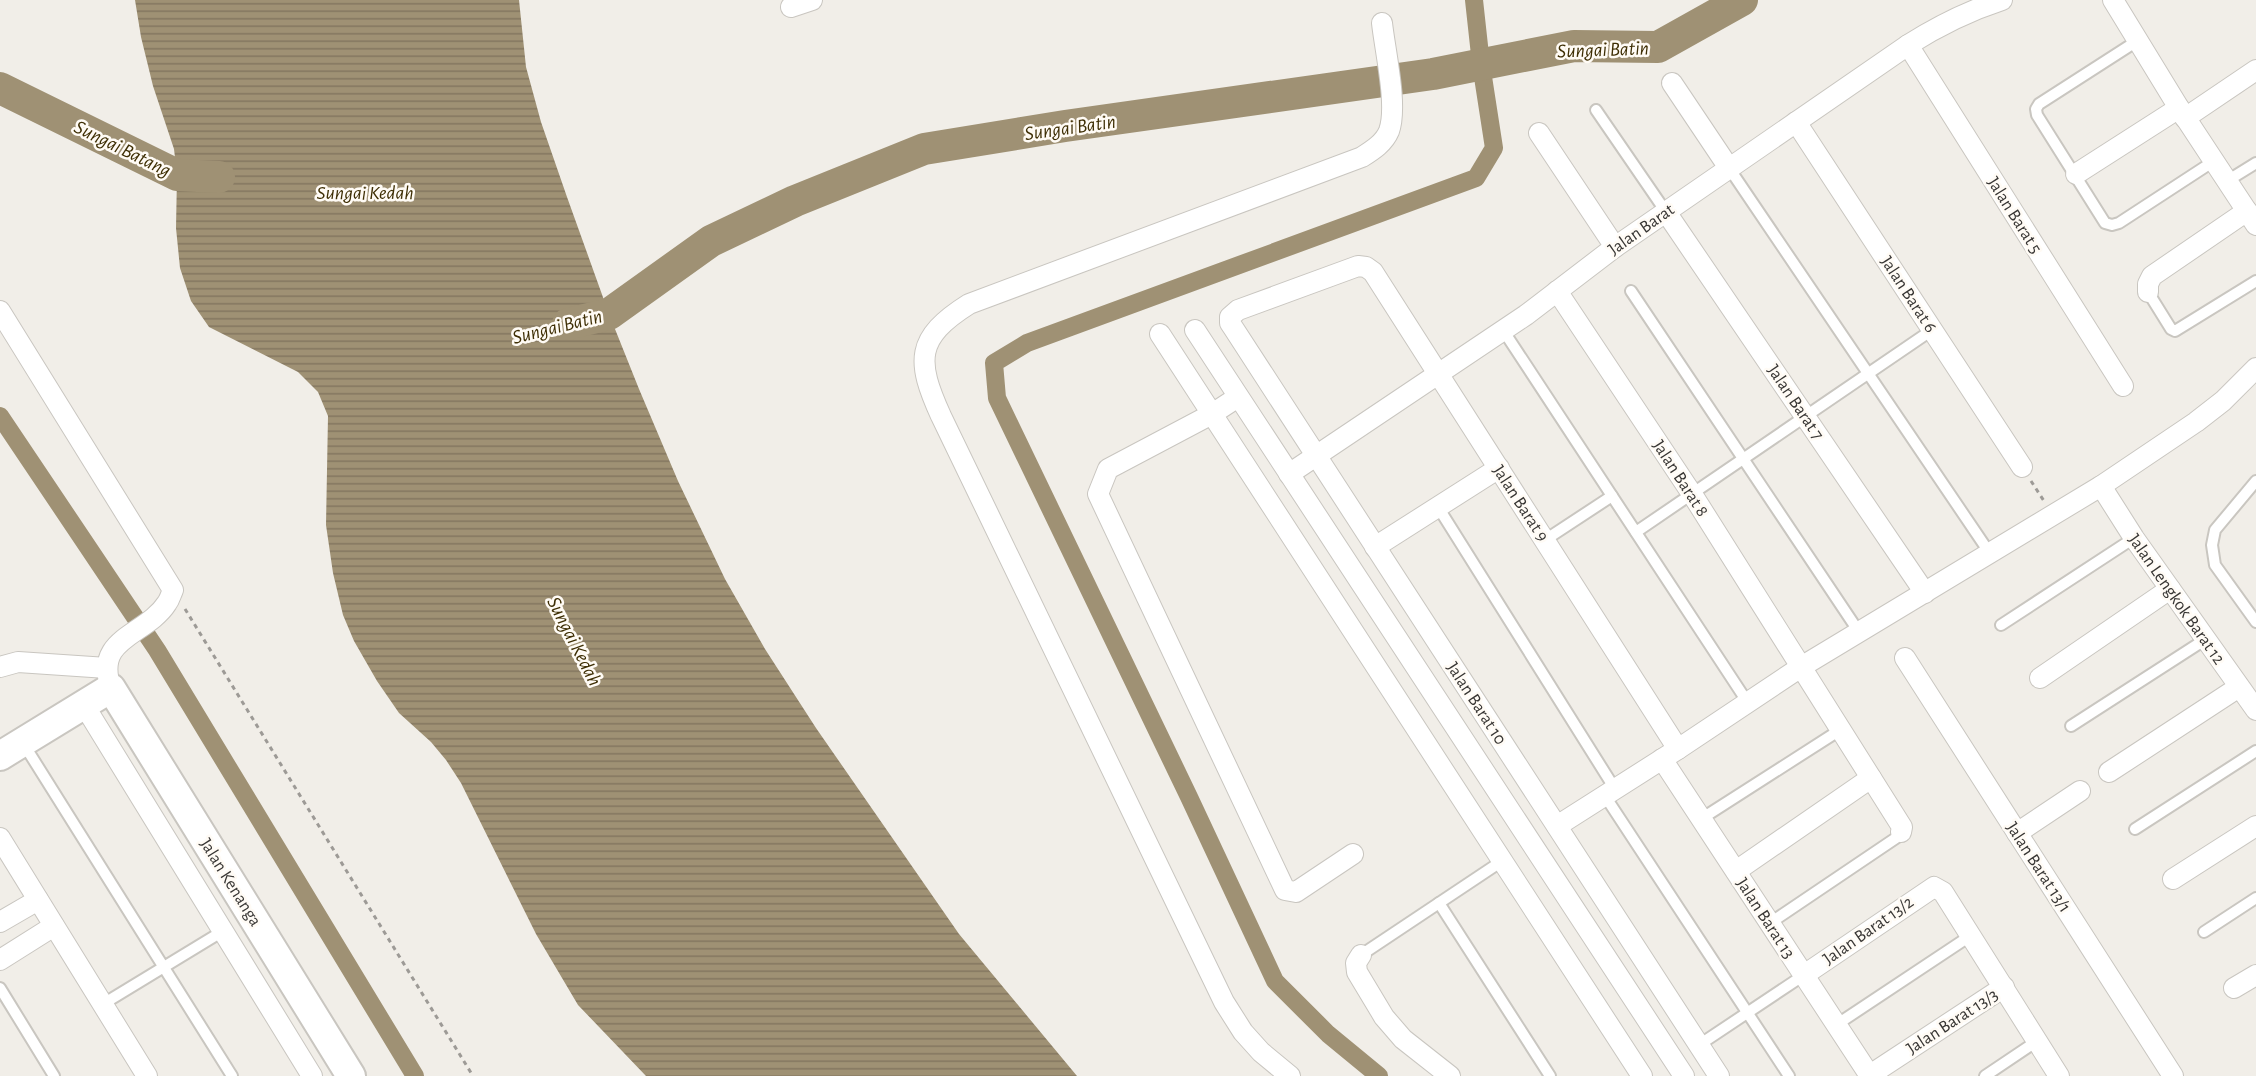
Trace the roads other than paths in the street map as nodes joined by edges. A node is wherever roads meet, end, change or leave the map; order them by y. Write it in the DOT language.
graph roads {
  1 [pos="812,0"];
  2 [pos="2002,0"];
  3 [pos="2113,0"];
  4 [pos="791,7"];
  5 [pos="1382,23"];
  6 [pos="2137,41"];
  7 [pos="1908,45"];
  8 [pos="2256,70"];
  9 [pos="1672,83"];
  10 [pos="1596,110"];
  11 [pos="2182,113"];
  12 [pos="1796,122"];
  13 [pos="1539,133"];
  14 [pos="2214,160"];
  15 [pos="2256,163"];
  16 [pos="1729,168"];
  17 [pos="2076,174"];
  18 [pos="2227,181"];
  19 [pos="1665,212"];
  20 [pos="2251,218"];
  21 [pos="1615,247"];
  22 [pos="1358,266"];
  23 [pos="2256,281"];
  24 [pos="1557,291"];
  25 [pos="1631,291"];
  26 [pos="2148,292"];
  27 [pos="0,311"];
  28 [pos="1195,330"];
  29 [pos="1503,330"];
  30 [pos="1932,330"];
  31 [pos="1160,334"];
  32 [pos="2256,368"];
  33 [pos="1438,373"];
  34 [pos="1868,374"];
  35 [pos="2123,386"];
  36 [pos="1238,397"];
  37 [pos="1212,414"];
  38 [pos="1805,417"];
  39 [pos="1316,456"];
  40 [pos="1743,459"];
  41 [pos="2022,467"];
  42 [pos="1499,468"];
  43 [pos="1289,474"];
  44 [pos="2256,481"];
  45 [pos="2101,486"];
  46 [pos="1692,494"];
  47 [pos="1612,496"];
  48 [pos="1438,507"];
  49 [pos="1636,532"];
  50 [pos="2134,538"];
  51 [pos="1545,540"];
  52 [pos="1376,547"];
  53 [pos="1989,552"];
  54 [pos="2170,589"];
  55 [pos="1925,593"];
  56 [pos="2256,622"];
  57 [pos="2001,625"];
  58 [pos="1859,632"];
  59 [pos="2206,639"];
  60 [pos="1905,658"];
  61 [pos="0,667"];
  62 [pos="1801,667"];
  63 [pos="109,678"];
  64 [pos="2040,678"];
  65 [pos="2239,687"];
  66 [pos="1748,703"];
  67 [pos="84,705"];
  68 [pos="2256,710"];
  69 [pos="2071,726"];
  70 [pos="1840,730"];
  71 [pos="11,749"];
  72 [pos="2256,751"];
  73 [pos="1670,754"];
  74 [pos="2109,772"];
  75 [pos="1871,778"];
  76 [pos="2080,791"];
  77 [pos="1610,792"];
  78 [pos="1701,819"];
  79 [pos="1557,826"];
  80 [pos="2256,826"];
  81 [pos="2134,829"];
  82 [pos="1901,832"];
  83 [pos="2017,832"];
  84 [pos="0,838"];
  85 [pos="1353,854"];
  86 [pos="1502,861"];
  87 [pos="1736,871"];
  88 [pos="2173,879"];
  89 [pos="2256,898"];
  90 [pos="38,900"];
  91 [pos="1439,903"];
  92 [pos="0,922"];
  93 [pos="1770,923"];
  94 [pos="54,926"];
  95 [pos="223,931"];
  96 [pos="2204,932"];
  97 [pos="1970,936"];
  98 [pos="1361,955"];
  99 [pos="0,960"];
  100 [pos="164,967"];
  101 [pos="1804,975"];
  102 [pos="2256,975"];
  103 [pos="2004,987"];
  104 [pos="0,988"];
  105 [pos="2234,988"];
  106 [pos="103,1004"];
  107 [pos="1747,1013"];
  108 [pos="1836,1024"];
  109 [pos="2037,1041"];
  110 [pos="1699,1045"];
  111 [pos="54,1076"];
  112 [pos="147,1076"];
  113 [pos="232,1076"];
  114 [pos="312,1076"];
  115 [pos="351,1076"];
  116 [pos="1290,1076"];
  117 [pos="1450,1076"];
  118 [pos="1550,1076"];
  119 [pos="1642,1076"];
  120 [pos="1684,1076"];
  121 [pos="1719,1076"];
  122 [pos="1789,1076"];
  123 [pos="1870,1076"];
  124 [pos="1985,1076"];
  125 [pos="2059,1076"];
  126 [pos="2173,1076"];
  1 -- 4 [label="street"];
  2 -- 7 [label="street, Jalan Barat"];
  3 -- 6 [label="street"];
  5 -- 116 [label="street"];
  6 -- 11 [label="street"];
  6 -- 17 [label="lane"];
  7 -- 12 [label="street, Jalan Barat"];
  7 -- 35 [label="street, Jalan Barat 5"];
  8 -- 11 [label="street"];
  9 -- 16 [label="street"];
  10 -- 19 [label="lane"];
  11 -- 14 [label="street"];
  11 -- 17 [label="street"];
  12 -- 16 [label="street, Jalan Barat"];
  12 -- 30 [label="street, Jalan Barat 6"];
  13 -- 21 [label="street"];
  14 -- 17 [label="lane"];
  14 -- 18 [label="street"];
  15 -- 18 [label="lane"];
  16 -- 19 [label="street, Jalan Barat"];
  16 -- 34 [label="lane"];
  18 -- 20 [label="street"];
  19 -- 21 [label="street, Jalan Barat"];
  19 -- 38 [label="street, Jalan Barat 7"];
  20 -- 26 [label="street"];
  21 -- 24 [label="street, Jalan Barat"];
  22 -- 33 [label="street, Jalan Barat 9"];
  22 -- 39 [label="street, Jalan Barat 10"];
  23 -- 26 [label="lane"];
  24 -- 29 [label="street, Jalan Barat"];
  24 -- 46 [label="street, Jalan Barat 8"];
  25 -- 40 [label="lane"];
  27 -- 63 [label="street"];
  28 -- 36 [label="street"];
  29 -- 33 [label="street, Jalan Barat"];
  29 -- 47 [label="lane"];
  30 -- 34 [label="lane"];
  30 -- 41 [label="street, Jalan Barat 6"];
  31 -- 37 [label="street"];
  32 -- 45 [label="street"];
  33 -- 39 [label="street, Jalan Barat"];
  33 -- 42 [label="street, Jalan Barat 9"];
  34 -- 38 [label="lane"];
  34 -- 53 [label="lane"];
  36 -- 37 [label="street"];
  36 -- 43 [label="street"];
  37 -- 85 [label="street"];
  37 -- 86 [label="street"];
  38 -- 40 [label="lane"];
  38 -- 55 [label="street, Jalan Barat 7"];
  39 -- 43 [label="street, Jalan Barat"];
  39 -- 52 [label="street, Jalan Barat 10"];
  40 -- 46 [label="lane"];
  40 -- 58 [label="lane"];
  42 -- 48 [label="street"];
  42 -- 51 [label="street, Jalan Barat 9"];
  43 -- 120 [label="street"];
  44 -- 56 [label="lane"];
  45 -- 50 [label="street, Jalan Lengkok Barat 12"];
  45 -- 53 [label="street"];
  46 -- 49 [label="lane"];
  46 -- 62 [label="street, Jalan Barat 8"];
  47 -- 49 [label="lane"];
  47 -- 51 [label="lane"];
  48 -- 52 [label="street"];
  48 -- 77 [label="lane"];
  49 -- 66 [label="lane"];
  50 -- 54 [label="street, Jalan Lengkok Barat 12"];
  50 -- 57 [label="lane"];
  51 -- 73 [label="street, Jalan Barat 9"];
  52 -- 79 [label="street, Jalan Barat 10"];
  53 -- 55 [label="street"];
  54 -- 59 [label="street, Jalan Lengkok Barat 12"];
  54 -- 64 [label="street"];
  55 -- 58 [label="street"];
  58 -- 62 [label="street"];
  59 -- 65 [label="street, Jalan Lengkok Barat 12"];
  59 -- 69 [label="lane"];
  60 -- 83 [label="street, Jalan Barat 13/1"];
  61 -- 63 [label="street"];
  62 -- 66 [label="street"];
  62 -- 70 [label="street, Jalan Barat 8"];
  63 -- 67 [label="street"];
  63 -- 115 [label="street, Jalan Kenanga"];
  65 -- 68 [label="street, Jalan Lengkok Barat 12"];
  65 -- 74 [label="street"];
  66 -- 73 [label="street"];
  67 -- 71 [label="street"];
  67 -- 95 [label="street"];
  70 -- 75 [label="street, Jalan Barat 8"];
  70 -- 78 [label="lane"];
  71 -- 100 [label="lane"];
  72 -- 81 [label="lane"];
  73 -- 77 [label="street"];
  73 -- 78 [label="street, Jalan Barat 13"];
  75 -- 82 [label="street, Jalan Barat 8"];
  75 -- 87 [label="street"];
  76 -- 83 [label="street"];
  77 -- 79 [label="street"];
  77 -- 107 [label="lane"];
  78 -- 87 [label="street, Jalan Barat 13"];
  79 -- 110 [label="street, Jalan Barat 10"];
  80 -- 88 [label="street"];
  82 -- 93 [label="lane"];
  83 -- 126 [label="street, Jalan Barat 13/1"];
  84 -- 90 [label="street"];
  86 -- 91 [label="lane"];
  86 -- 119 [label="street"];
  87 -- 93 [label="street, Jalan Barat 13"];
  89 -- 96 [label="lane"];
  90 -- 92 [label="street"];
  90 -- 94 [label="street"];
  91 -- 98 [label="lane"];
  91 -- 118 [label="lane"];
  93 -- 101 [label="street, Jalan Barat 13"];
  94 -- 99 [label="street"];
  94 -- 106 [label="street"];
  95 -- 100 [label="lane"];
  95 -- 114 [label="street"];
  97 -- 101 [label="street, Jalan Barat 13/2"];
  97 -- 103 [label="street"];
  97 -- 108 [label="lane"];
  98 -- 117 [label="street"];
  100 -- 106 [label="lane"];
  100 -- 113 [label="lane"];
  101 -- 107 [label="lane"];
  101 -- 108 [label="street, Jalan Barat 13"];
  102 -- 105 [label="street"];
  103 -- 109 [label="street"];
  103 -- 123 [label="street, Jalan Barat 13/3"];
  104 -- 111 [label="lane"];
  106 -- 112 [label="street"];
  107 -- 110 [label="lane"];
  107 -- 122 [label="lane"];
  108 -- 123 [label="street, Jalan Barat 13"];
  109 -- 124 [label="lane"];
  109 -- 125 [label="street"];
  110 -- 121 [label="street, Jalan Barat 10"];
}
